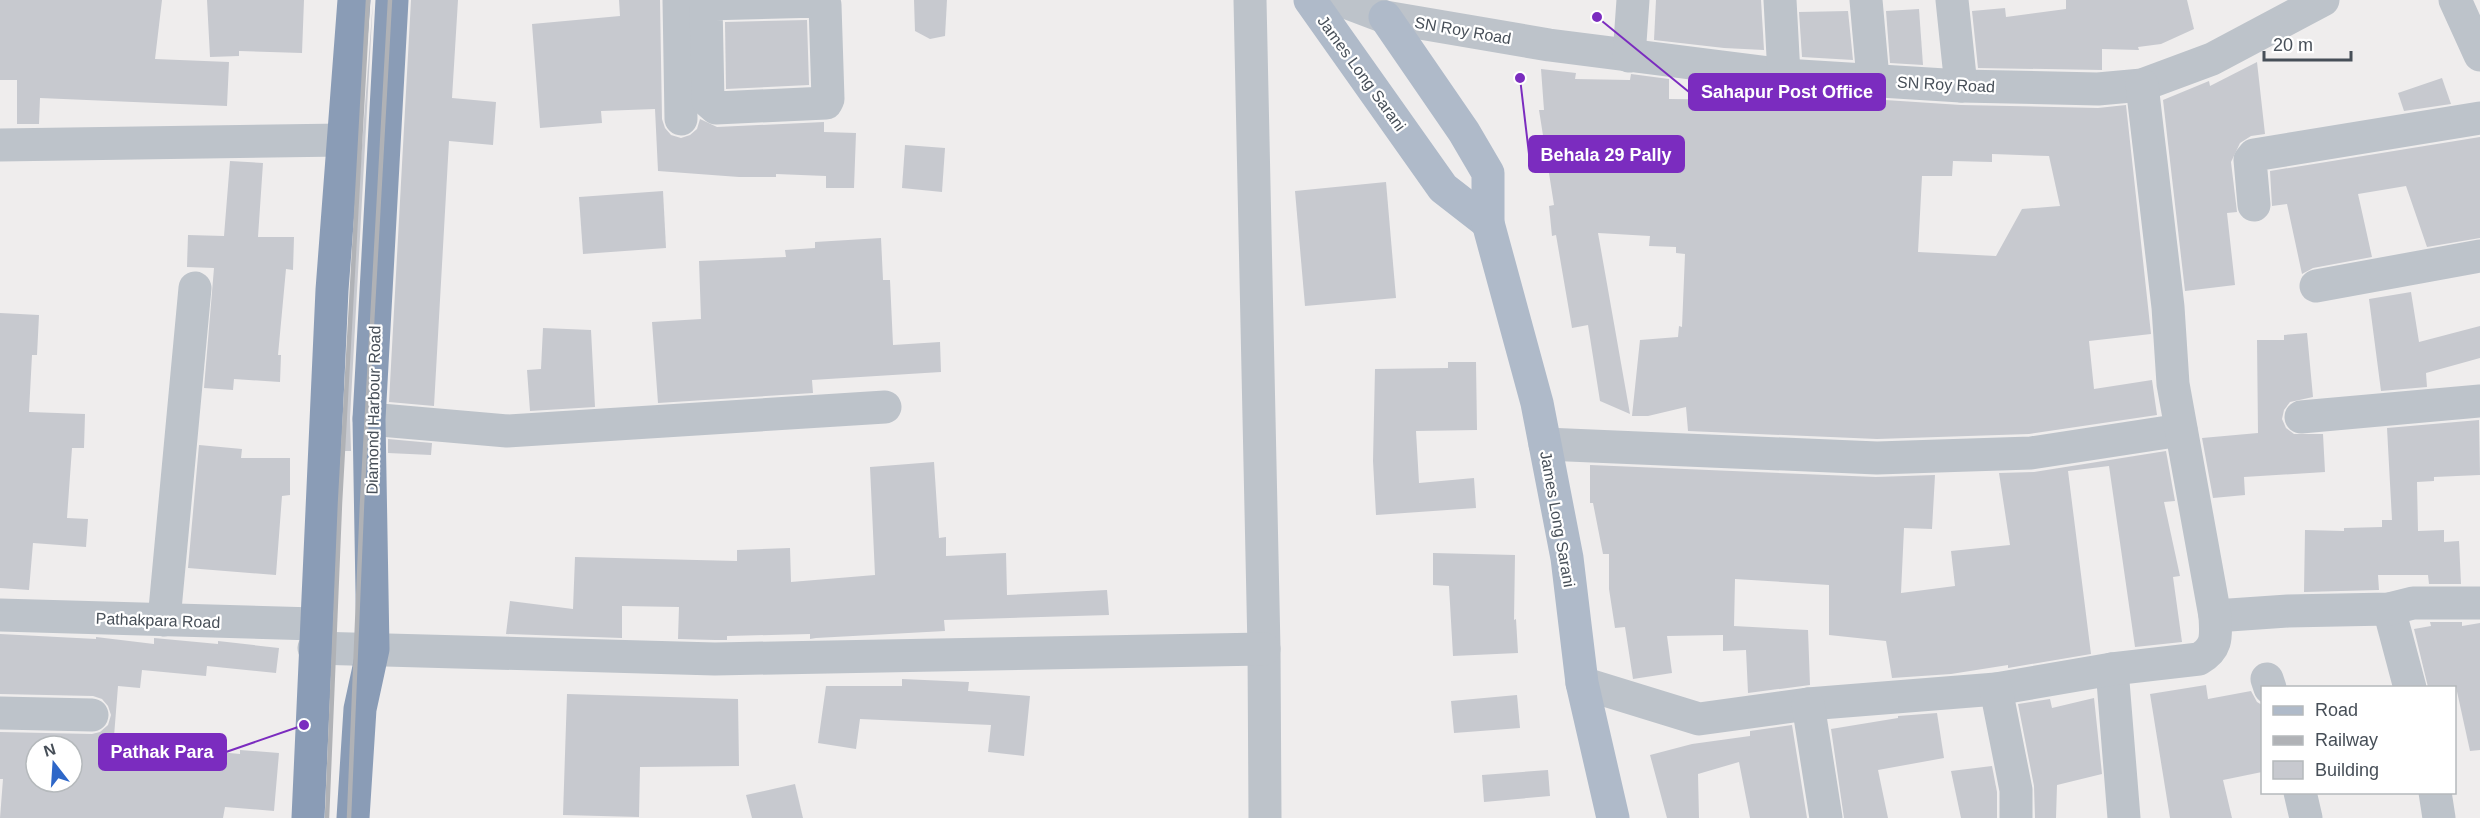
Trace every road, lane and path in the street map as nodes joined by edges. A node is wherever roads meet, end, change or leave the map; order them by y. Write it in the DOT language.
graph roads {
  1 [pos="354,0"];
  2 [pos="392,0"];
  3 [pos="1250,0"];
  4 [pos="1310,0"];
  5 [pos="1340,0"];
  6 [pos="1633,0"];
  7 [pos="1780,0"];
  8 [pos="1866,0"];
  9 [pos="1952,0"];
  10 [pos="2323,0"];
  11 [pos="2455,0"];
  12 [pos="697,1"];
  13 [pos="1385,17"];
  14 [pos="2480,55"];
  15 [pos="1629,56"];
  16 [pos="1784,75"];
  17 [pos="1873,79"];
  18 [pos="2142,85"];
  19 [pos="1961,86"];
  20 [pos="2480,118"];
  21 [pos="681,119"];
  22 [pos="343,140"];
  23 [pos="0,145"];
  24 [pos="2254,204"];
  25 [pos="1488,223"];
  26 [pos="2480,256"];
  27 [pos="2316,286"];
  28 [pos="195,288"];
  29 [pos="2480,401"];
  30 [pos="885,407"];
  31 [pos="2301,417"];
  32 [pos="369,419"];
  33 [pos="2181,430"];
  34 [pos="1545,444"];
  35 [pos="2480,603"];
  36 [pos="2389,609"];
  37 [pos="0,615"];
  38 [pos="2214,615"];
  39 [pos="164,620"];
  40 [pos="314,636"];
  41 [pos="373,649"];
  42 [pos="1264,649"];
  43 [pos="2112,669"];
  44 [pos="1582,683"];
  45 [pos="2410,686"];
  46 [pos="1996,689"];
  47 [pos="1808,704"];
  48 [pos="0,713"];
  49 [pos="92,715"];
  50 [pos="2300,794"];
  51 [pos="2435,794"];
  52 [pos="308,818"];
  53 [pos="353,818"];
  54 [pos="1265,818"];
  55 [pos="1612,818"];
  56 [pos="1826,818"];
  57 [pos="2016,818"];
  58 [pos="2124,818"];
  59 [pos="2306,818"];
  60 [pos="2439,818"];
  1 -- 22 [label="highway"];
  2 -- 32 [label="highway, Diamond Harbour Road"];
  3 -- 42 [label="street"];
  4 -- 25 [label="main road, James Long Sarani"];
  5 -- 13 [label="street, SN Roy Road"];
  6 -- 15 [label="street"];
  7 -- 16 [label="street"];
  8 -- 17 [label="street"];
  9 -- 19 [label="street"];
  10 -- 18 [label="street, SN Roy Road"];
  11 -- 14 [label="street"];
  12 -- 12 [label="street"];
  12 -- 21 [label="street"];
  13 -- 15 [label="street, SN Roy Road"];
  13 -- 25 [label="main road, James Long Sarani"];
  15 -- 16 [label="street, SN Roy Road"];
  16 -- 17 [label="street, SN Roy Road"];
  17 -- 19 [label="street, SN Roy Road"];
  18 -- 19 [label="street, SN Roy Road"];
  18 -- 33 [label="street"];
  20 -- 24 [label="street"];
  22 -- 23 [label="street"];
  22 -- 40 [label="highway"];
  25 -- 34 [label="main road, James Long Sarani"];
  26 -- 27 [label="street"];
  28 -- 39 [label="street"];
  29 -- 31 [label="street"];
  30 -- 32 [label="street"];
  32 -- 41 [label="highway, Diamond Harbour Road"];
  33 -- 34 [label="street"];
  33 -- 38 [label="street"];
  34 -- 44 [label="main road, James Long Sarani"];
  35 -- 36 [label="street"];
  36 -- 38 [label="street"];
  36 -- 45 [label="street"];
  37 -- 39 [label="street, Pathakpara Road"];
  38 -- 43 [label="street"];
  39 -- 40 [label="street, Pathakpara Road"];
  40 -- 41 [label="street, Pathakpara Road"];
  40 -- 52 [label="highway"];
  41 -- 42 [label="street, Pathakpara Road"];
  41 -- 53 [label="highway, Diamond Harbour Road"];
  42 -- 54 [label="street"];
  43 -- 46 [label="street"];
  43 -- 58 [label="street"];
  44 -- 47 [label="street"];
  44 -- 55 [label="main road, James Long Sarani"];
  46 -- 47 [label="street"];
  46 -- 57 [label="street"];
  47 -- 56 [label="street"];
  48 -- 49 [label="street"];
  50 -- 59 [label="street"];
  51 -- 60 [label="street"];
}
